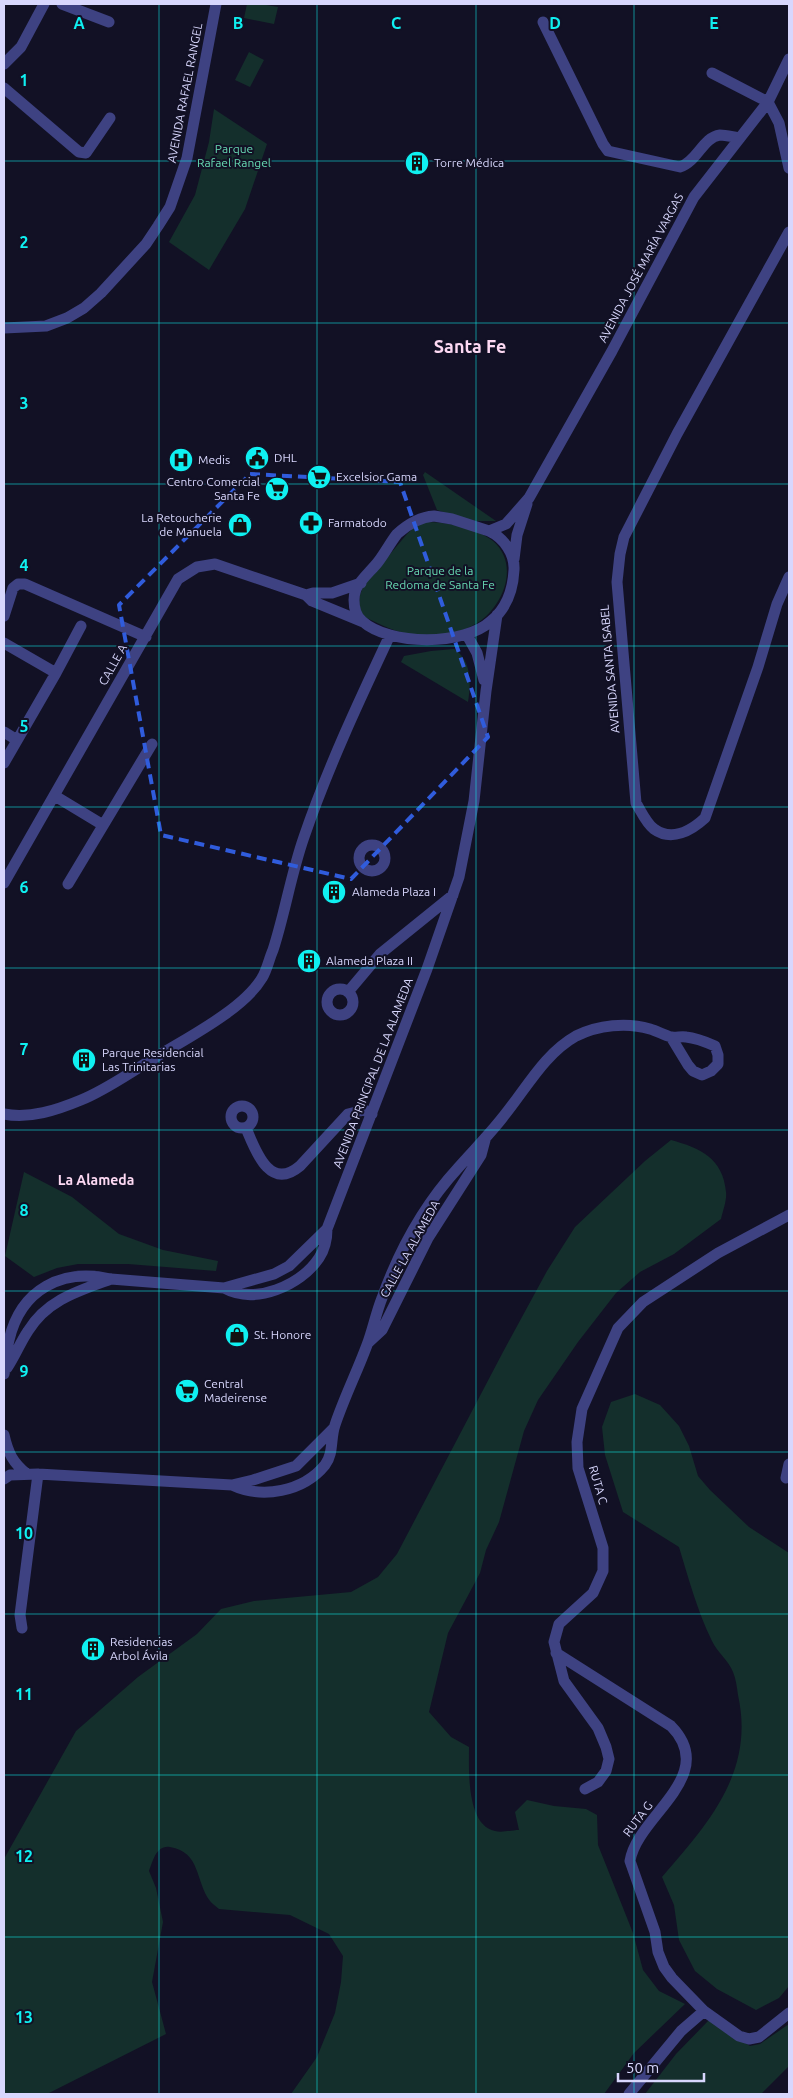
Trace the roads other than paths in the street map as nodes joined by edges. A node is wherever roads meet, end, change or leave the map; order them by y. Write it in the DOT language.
graph roads {
  1 [pos="44,4"];
  2 [pos="62,4"];
  3 [pos="216,4"];
  4 [pos="109,22"];
  5 [pos="543,22"];
  6 [pos="789,59"];
  7 [pos="4,64"];
  8 [pos="712,73"];
  9 [pos="4,88"];
  10 [pos="768,102"];
  11 [pos="110,118"];
  12 [pos="740,138"];
  13 [pos="789,168"];
  14 [pos="789,232"];
  15 [pos="4,328"];
  16 [pos="529,498"];
  17 [pos="490,531"];
  18 [pos="514,562"];
  19 [pos="789,577"];
  20 [pos="361,584"];
  21 [pos="306,595"];
  22 [pos="4,616"];
  23 [pos="497,616"];
  24 [pos="363,622"];
  25 [pos="81,626"];
  26 [pos="390,635"];
  27 [pos="467,635"];
  28 [pos="146,637"];
  29 [pos="4,643"];
  30 [pos="56,673"];
  31 [pos="486,691"];
  32 [pos="4,732"];
  33 [pos="17,740"];
  34 [pos="152,744"];
  35 [pos="4,763"];
  36 [pos="55,796"];
  37 [pos="103,825"];
  38 [pos="4,883"];
  39 [pos="68,884"];
  40 [pos="453,895"];
  41 [pos="348,992"];
  42 [pos="671,1037"];
  43 [pos="4,1114"];
  44 [pos="372,1114"];
  45 [pos="246,1128"];
  46 [pos="486,1138"];
  47 [pos="789,1215"];
  48 [pos="327,1229"];
  49 [pos="414,1230"];
  50 [pos="428,1238"];
  51 [pos="289,1266"];
  52 [pos="111,1279"];
  53 [pos="292,1281"];
  54 [pos="224,1288"];
  55 [pos="37,1292"];
  56 [pos="49,1306"];
  57 [pos="368,1343"];
  58 [pos="4,1372"];
  59 [pos="334,1428"];
  60 [pos="4,1435"];
  61 [pos="789,1464"];
  62 [pos="296,1466"];
  63 [pos="33,1474"];
  64 [pos="786,1478"];
  65 [pos="4,1479"];
  66 [pos="303,1482"];
  67 [pos="232,1485"];
  68 [pos="22,1628"];
  69 [pos="556,1653"];
  70 [pos="585,1789"];
  71 [pos="704,2011"];
  72 [pos="789,2013"];
  73 [pos="629,2094"];
  1 -- 7 [label="street"];
  2 -- 4 [label="street"];
  3 -- 15 [label="street, AVENIDA RAFAEL RANGEL"];
  5 -- 12 [label="street"];
  6 -- 10 [label="street, AVENIDA JOSÉ MARÍA VARGAS"];
  8 -- 10 [label="street"];
  9 -- 11 [label="street"];
  10 -- 12 [label="street, AVENIDA JOSÉ MARÍA VARGAS"];
  10 -- 13 [label="street"];
  12 -- 16 [label="street, AVENIDA JOSÉ MARÍA VARGAS"];
  14 -- 19 [label="street, AVENIDA SANTA ISABEL"];
  16 -- 17 [label="street, AVENIDA JOSÉ MARÍA VARGAS"];
  16 -- 18 [label="street, AVENIDA JOSÉ MARÍA VARGAS"];
  17 -- 18 [label="street"];
  17 -- 20 [label="street"];
  18 -- 23 [label="street"];
  20 -- 21 [label="street, CALLE A"];
  20 -- 24 [label="street"];
  21 -- 24 [label="street, CALLE A"];
  21 -- 28 [label="street, CALLE A"];
  22 -- 28 [label="street"];
  23 -- 27 [label="street"];
  23 -- 31 [label="street, AVENIDA PRINCIPAL DE LA ALAMEDA"];
  24 -- 26 [label="street"];
  25 -- 30 [label="street"];
  26 -- 27 [label="street"];
  26 -- 43 [label="street"];
  27 -- 31 [label="street, AVENIDA PRINCIPAL DE LA ALAMEDA"];
  28 -- 36 [label="street, CALLE A"];
  29 -- 30 [label="street"];
  30 -- 33 [label="street"];
  31 -- 40 [label="street, AVENIDA PRINCIPAL DE LA ALAMEDA"];
  32 -- 33 [label="street"];
  33 -- 35 [label="street"];
  34 -- 37 [label="street"];
  36 -- 37 [label="street"];
  36 -- 38 [label="street, CALLE A"];
  37 -- 39 [label="street"];
  40 -- 41 [label="street"];
  40 -- 44 [label="street, AVENIDA PRINCIPAL DE LA ALAMEDA"];
  42 -- 46 [label="street, CALLE LA ALAMEDA"];
  44 -- 45 [label="street"];
  44 -- 48 [label="street, AVENIDA PRINCIPAL DE LA ALAMEDA"];
  46 -- 49 [label="street, CALLE LA ALAMEDA"];
  46 -- 50 [label="street, CALLE LA ALAMEDA"];
  47 -- 69 [label="street, RUTA C"];
  48 -- 51 [label="street, AVENIDA PRINCIPAL DE LA ALAMEDA"];
  48 -- 53 [label="street, AVENIDA PRINCIPAL DE LA ALAMEDA"];
  49 -- 50 [label="street"];
  49 -- 57 [label="street, CALLE LA ALAMEDA"];
  50 -- 57 [label="street, CALLE LA ALAMEDA"];
  51 -- 53 [label="street"];
  51 -- 54 [label="street, AVENIDA PRINCIPAL DE LA ALAMEDA"];
  52 -- 54 [label="street, AVENIDA PRINCIPAL DE LA ALAMEDA"];
  52 -- 55 [label="street, AVENIDA PRINCIPAL DE LA ALAMEDA"];
  52 -- 56 [label="street, AVENIDA PRINCIPAL DE LA ALAMEDA"];
  53 -- 54 [label="street, AVENIDA PRINCIPAL DE LA ALAMEDA"];
  55 -- 56 [label="street"];
  55 -- 58 [label="street, AVENIDA PRINCIPAL DE LA ALAMEDA"];
  56 -- 58 [label="street, AVENIDA PRINCIPAL DE LA ALAMEDA"];
  57 -- 59 [label="street, CALLE LA ALAMEDA"];
  59 -- 62 [label="street, CALLE LA ALAMEDA"];
  59 -- 66 [label="street, CALLE LA ALAMEDA"];
  60 -- 63 [label="street"];
  61 -- 64 [label="street"];
  62 -- 66 [label="street"];
  62 -- 67 [label="street, CALLE LA ALAMEDA"];
  63 -- 65 [label="street, CALLE LA ALAMEDA"];
  63 -- 67 [label="street, CALLE LA ALAMEDA"];
  63 -- 68 [label="street"];
  66 -- 67 [label="street, CALLE LA ALAMEDA"];
  69 -- 70 [label="street, RUTA C"];
  69 -- 71 [label="street, RUTA G"];
  71 -- 72 [label="street, RUTA G"];
  71 -- 73 [label="street"];
}
